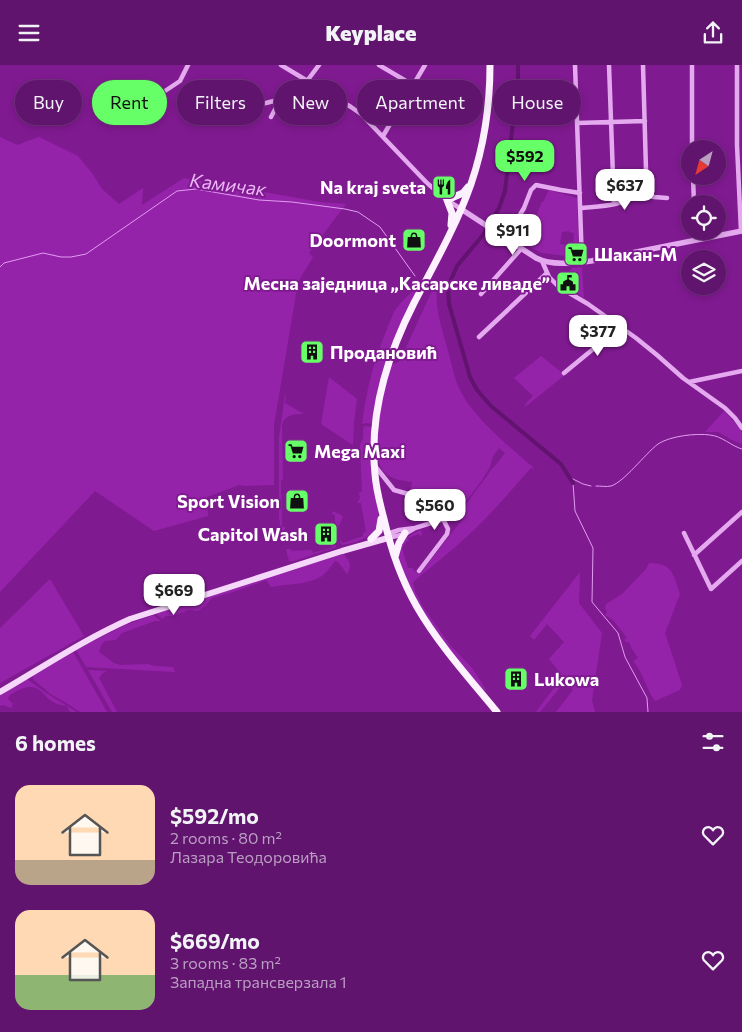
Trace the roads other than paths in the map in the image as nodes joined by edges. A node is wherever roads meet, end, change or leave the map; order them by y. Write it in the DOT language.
graph roads {
  1 [pos="188,65"];
  2 [pos="281,65"];
  3 [pos="319,65"];
  4 [pos="379,65"];
  5 [pos="425,65"];
  6 [pos="490,65"];
  7 [pos="575,65"];
  8 [pos="609,65"];
  9 [pos="643,65"];
  10 [pos="692,65"];
  11 [pos="737,65"];
  12 [pos="305,80"];
  13 [pos="308,80"];
  14 [pos="405,80"];
  15 [pos="417,80"];
  16 [pos="576,80"];
  17 [pos="167,90"];
  18 [pos="347,104"];
  19 [pos="274,113"];
  20 [pos="272,117"];
  21 [pos="645,121"];
  22 [pos="610,122"];
  23 [pos="581,123"];
  24 [pos="390,125"];
  25 [pos="577,125"];
  26 [pos="383,136"];
  27 [pos="692,140"];
  28 [pos="472,183"];
  29 [pos="638,192"];
  30 [pos="580,193"];
  31 [pos="667,198"];
  32 [pos="447,200"];
  33 [pos="614,204"];
  34 [pos="461,209"];
  35 [pos="580,209"];
  36 [pos="451,230"];
  37 [pos="742,231"];
  38 [pos="726,234"];
  39 [pos="506,238"];
  40 [pos="697,240"];
  41 [pos="521,249"];
  42 [pos="542,261"];
  43 [pos="582,262"];
  44 [pos="547,273"];
  45 [pos="481,293"];
  46 [pos="620,327"];
  47 [pos="479,337"];
  48 [pos="742,371"];
  49 [pos="564,373"];
  50 [pos="689,382"];
  51 [pos="742,428"];
  52 [pos="374,466"];
  53 [pos="381,508"];
  54 [pos="742,512"];
  55 [pos="446,518"];
  56 [pos="415,528"];
  57 [pos="406,533"];
  58 [pos="684,533"];
  59 [pos="388,536"];
  60 [pos="371,539"];
  61 [pos="362,544"];
  62 [pos="694,555"];
  63 [pos="395,559"];
  64 [pos="742,561"];
  65 [pos="418,571"];
  66 [pos="0,692"];
  67 [pos="497,712"];
  1 -- 17 [label="street"];
  2 -- 12 [label="street"];
  3 -- 13 [label="street"];
  4 -- 14 [label="street"];
  5 -- 15 [label="street"];
  6 -- 28 [label="main road"];
  7 -- 16 [label="street"];
  8 -- 22 [label="street"];
  9 -- 21 [label="street"];
  10 -- 27 [label="street"];
  11 -- 37 [label="street"];
  18 -- 26 [label="street"];
  19 -- 20 [label="street"];
  21 -- 22 [label="street"];
  21 -- 29 [label="street"];
  22 -- 23 [label="street"];
  22 -- 33 [label="street"];
  24 -- 26 [label="street"];
  25 -- 30 [label="street"];
  26 -- 32 [label="street"];
  28 -- 32 [label="main road"];
  28 -- 34 [label="main road"];
  29 -- 31 [label="street"];
  29 -- 33 [label="street"];
  30 -- 35 [label="street"];
  30 -- 39 [label="street"];
  32 -- 34 [label="street"];
  32 -- 36 [label="main road"];
  33 -- 35 [label="street"];
  34 -- 36 [label="main road"];
  34 -- 39 [label="street"];
  35 -- 43 [label="street"];
  36 -- 52 [label="main road"];
  37 -- 38 [label="street"];
  39 -- 41 [label="street"];
  40 -- 43 [label="street"];
  41 -- 42 [label="street"];
  41 -- 45 [label="street"];
  42 -- 43 [label="street"];
  42 -- 44 [label="street"];
  44 -- 46 [label="street"];
  44 -- 47 [label="street"];
  46 -- 49 [label="street"];
  46 -- 50 [label="street"];
  48 -- 50 [label="street"];
  50 -- 51 [label="street"];
  52 -- 53 [label="main road"];
  52 -- 55 [label="street"];
  53 -- 59 [label="main road"];
  53 -- 60 [label="main road"];
  54 -- 62 [label="street"];
  55 -- 56 [label="street"];
  55 -- 65 [label="street"];
  56 -- 57 [label="street"];
  56 -- 59 [label="street"];
  57 -- 59 [label="street"];
  57 -- 63 [label="main road"];
  58 -- 62 [label="street"];
  59 -- 60 [label="main road"];
  59 -- 61 [label="main road"];
  59 -- 63 [label="main road"];
  60 -- 61 [label="main road"];
  61 -- 66 [label="main road"];
  62 -- 64 [label="street"];
  63 -- 67 [label="main road"];
}
